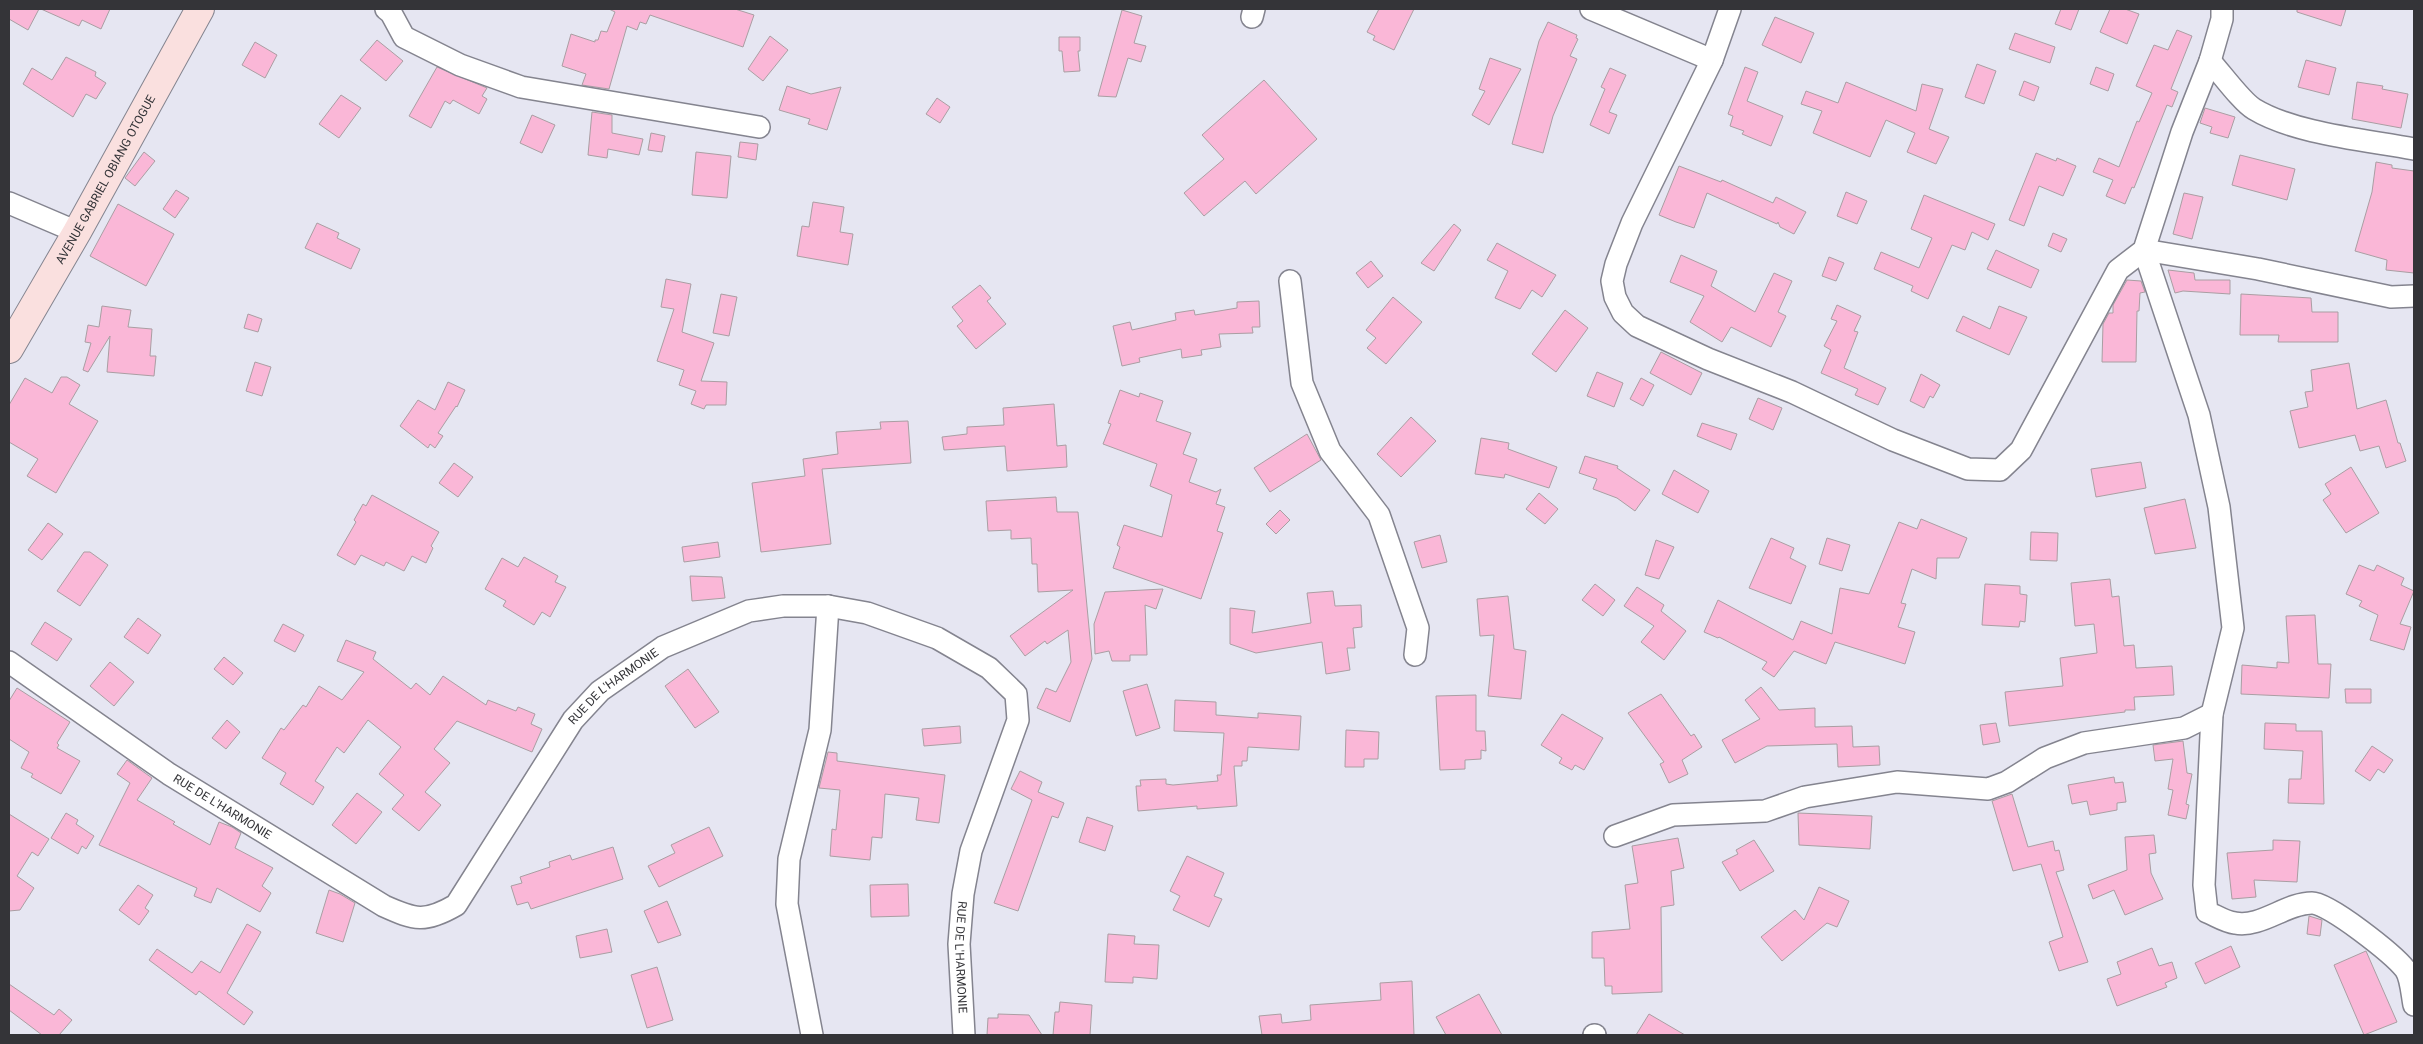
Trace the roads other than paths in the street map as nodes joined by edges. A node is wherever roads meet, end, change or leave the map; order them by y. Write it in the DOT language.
graph roads {
  1 [pos="200,9"];
  2 [pos="386,9"];
  3 [pos="1591,9"];
  4 [pos="1730,9"];
  5 [pos="2222,9"];
  6 [pos="1712,60"];
  7 [pos="2210,61"];
  8 [pos="759,127"];
  9 [pos="2414,149"];
  10 [pos="9,203"];
  11 [pos="76,232"];
  12 [pos="2144,250"];
  13 [pos="1290,281"];
  14 [pos="2414,296"];
  15 [pos="9,349"];
  16 [pos="828,606"];
  17 [pos="1415,656"];
  18 [pos="9,662"];
  19 [pos="2212,714"];
  20 [pos="1615,836"];
  21 [pos="2414,1005"];
  22 [pos="812,1035"];
  23 [pos="964,1035"];
  1 -- 11 [label="street, AVENUE GABRIEL OBIANG OTOGUE"];
  2 -- 8 [label="street"];
  3 -- 6 [label="street"];
  4 -- 6 [label="street"];
  5 -- 7 [label="street"];
  6 -- 12 [label="street"];
  7 -- 9 [label="street"];
  7 -- 12 [label="street"];
  10 -- 11 [label="street"];
  11 -- 15 [label="street, AVENUE GABRIEL OBIANG OTOGUE"];
  12 -- 14 [label="street"];
  12 -- 19 [label="street"];
  13 -- 17 [label="street"];
  16 -- 18 [label="street, RUE DE L'HARMONIE"];
  16 -- 22 [label="street"];
  16 -- 23 [label="street, RUE DE L'HARMONIE"];
  19 -- 20 [label="street"];
  19 -- 21 [label="street"];
}
